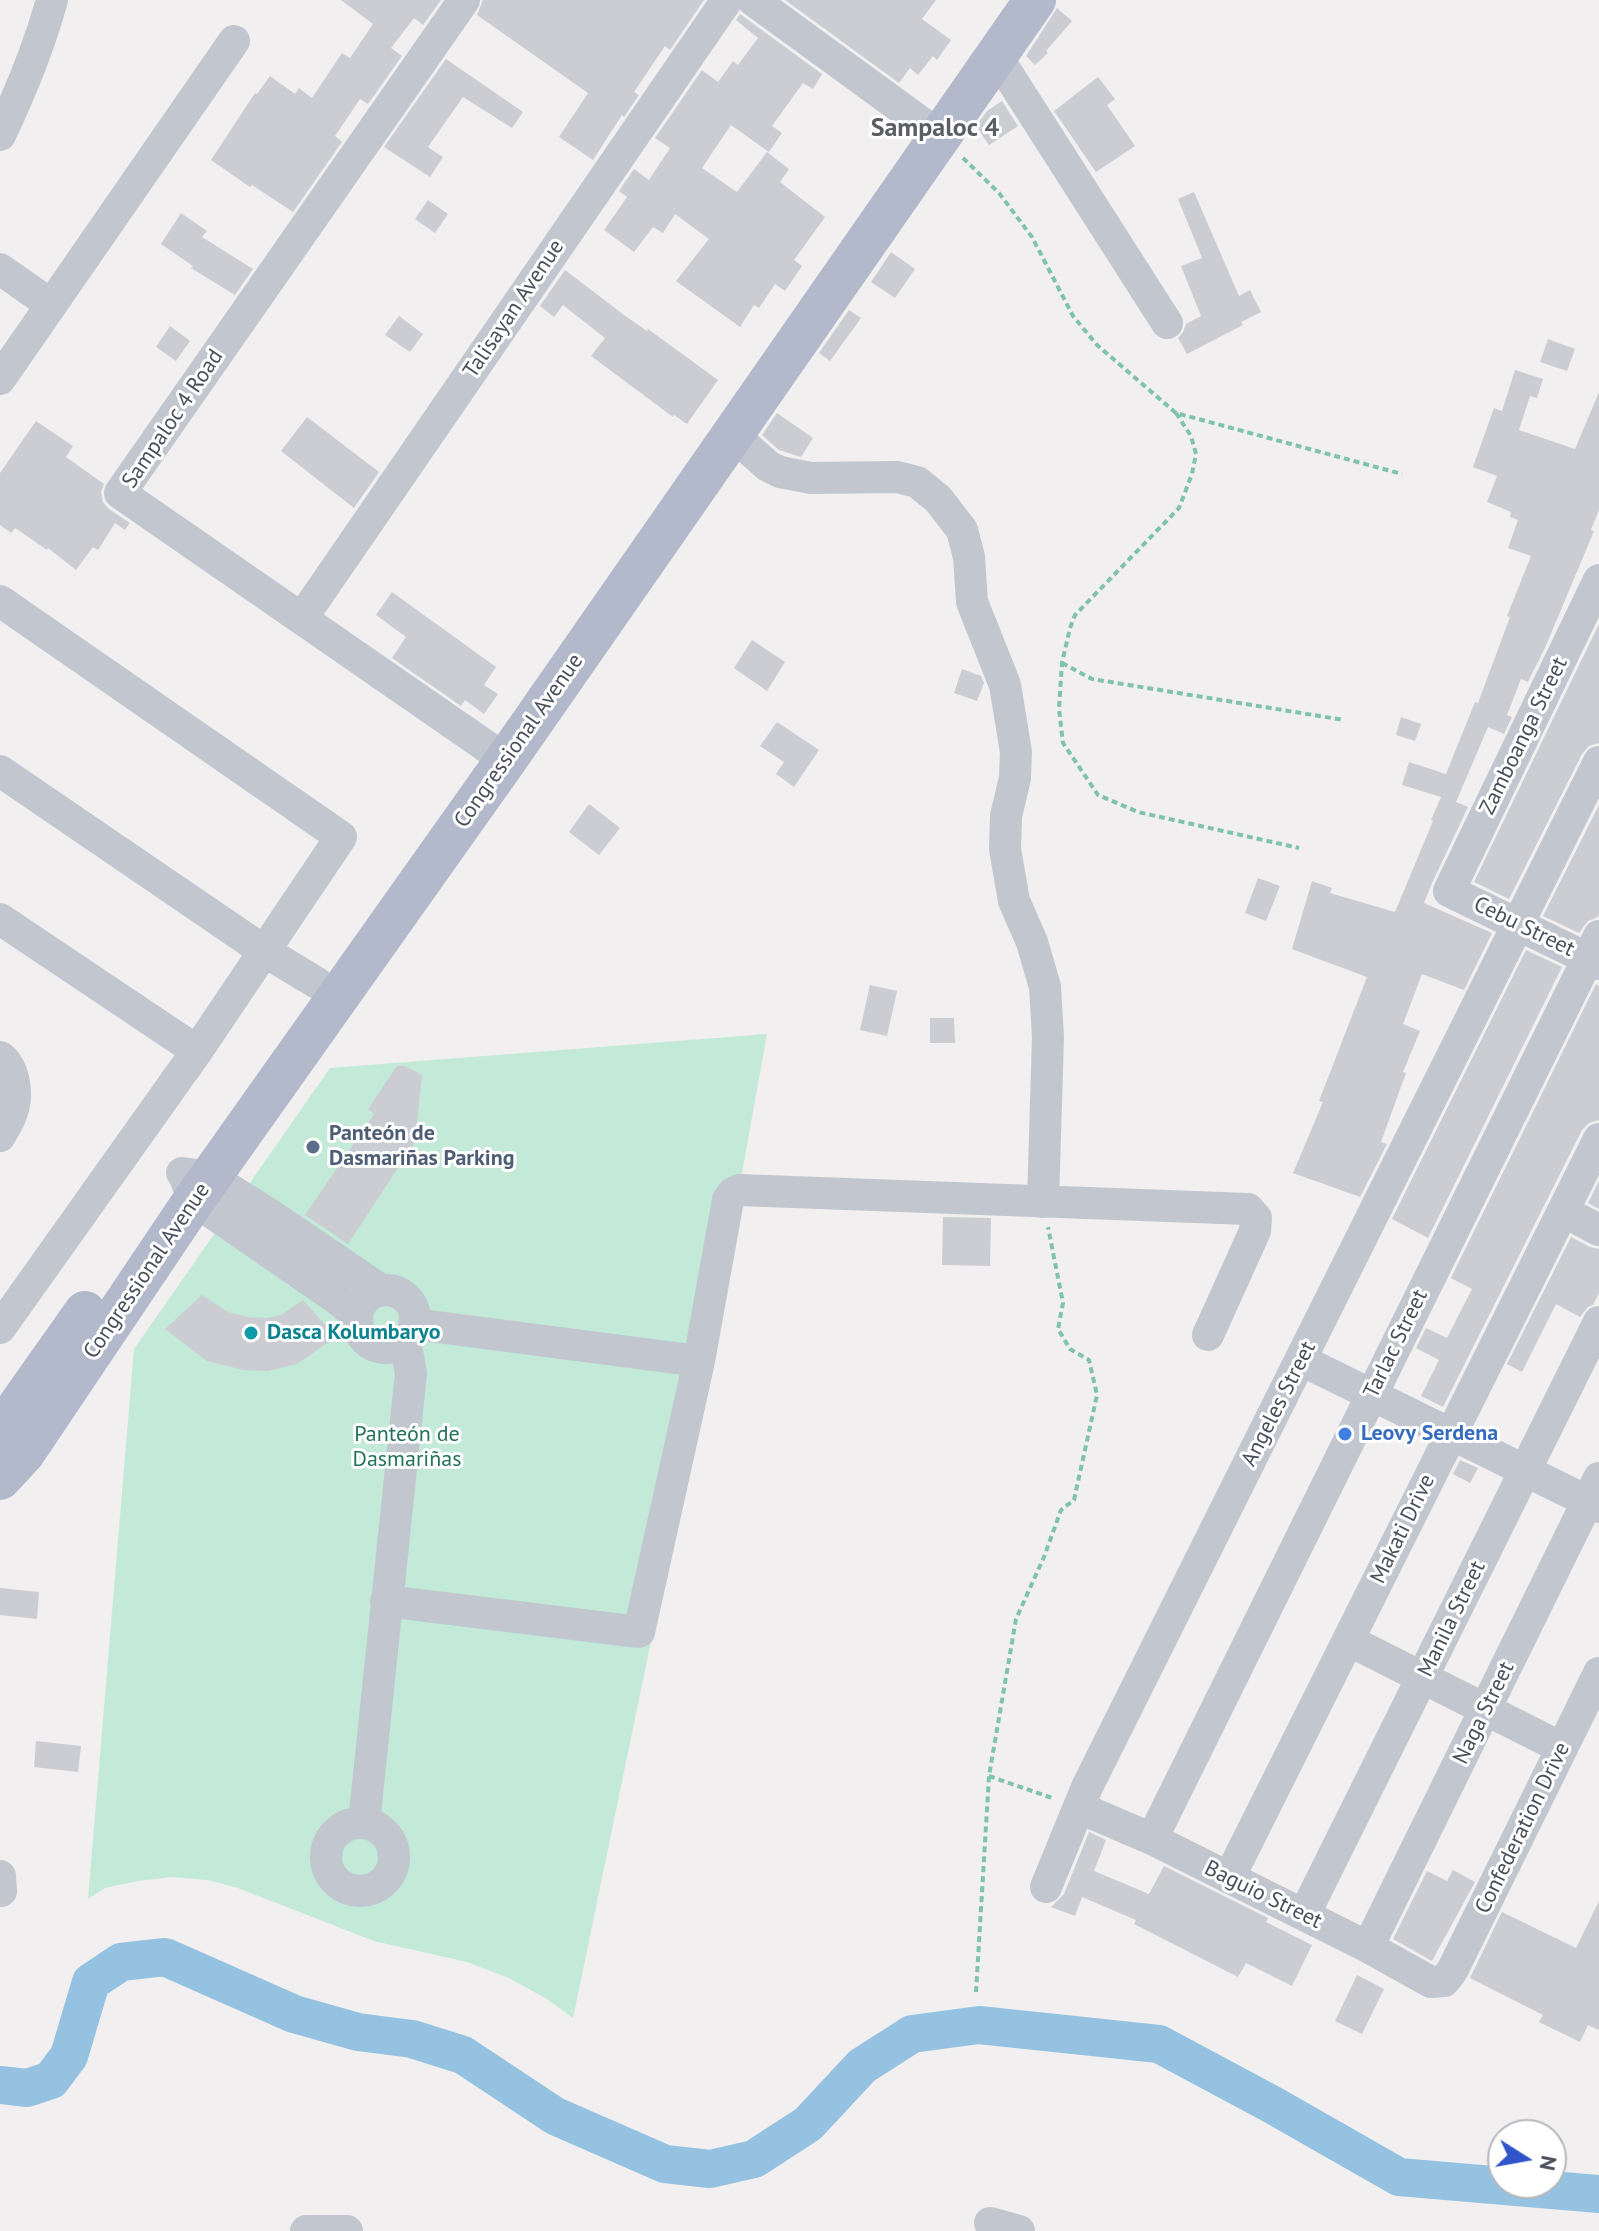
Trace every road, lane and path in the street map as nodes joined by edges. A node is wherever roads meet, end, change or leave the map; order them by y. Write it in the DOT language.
graph roads {
  1 [pos="52,0"];
  2 [pos="464,0"];
  3 [pos="727,0"];
  4 [pos="753,0"];
  5 [pos="1008,0"];
  6 [pos="1035,0"];
  7 [pos="234,41"];
  8 [pos="997,57"];
  9 [pos="931,130"];
  10 [pos="0,135"];
  11 [pos="0,269"];
  12 [pos="50,304"];
  13 [pos="1167,323"];
  14 [pos="0,379"];
  15 [pos="1176,413"];
  16 [pos="733,435"];
  17 [pos="1599,580"];
  18 [pos="0,601"];
  19 [pos="302,618"];
  20 [pos="1062,663"];
  21 [pos="1344,720"];
  22 [pos="496,752"];
  23 [pos="1599,762"];
  24 [pos="0,771"];
  25 [pos="1299,848"];
  26 [pos="1449,891"];
  27 [pos="0,919"];
  28 [pos="1518,924"];
  29 [pos="264,951"];
  30 [pos="1595,953"];
  31 [pos="317,983"];
  32 [pos="197,1051"];
  33 [pos="0,1057"];
  34 [pos="0,1136"];
  35 [pos="1599,1139"];
  36 [pos="196,1183"];
  37 [pos="1043,1202"];
  38 [pos="1563,1211"];
  39 [pos="260,1227"];
  40 [pos="1599,1230"];
  41 [pos="381,1290"];
  42 [pos="357,1315"];
  43 [pos="1599,1322"];
  44 [pos="0,1328"];
  45 [pos="410,1332"];
  46 [pos="1208,1335"];
  47 [pos="1301,1360"];
  48 [pos="699,1361"];
  49 [pos="1371,1395"];
  50 [pos="0,1432"];
  51 [pos="1450,1434"];
  52 [pos="1525,1471"];
  53 [pos="0,1479"];
  54 [pos="1595,1496"];
  55 [pos="386,1601"];
  56 [pos="1348,1640"];
  57 [pos="1599,1673"];
  58 [pos="1423,1677"];
  59 [pos="1486,1709"];
  60 [pos="1562,1748"];
  61 [pos="989,1776"];
  62 [pos="1080,1808"];
  63 [pos="364,1823"];
  64 [pos="1152,1839"];
  65 [pos="0,1876"];
  66 [pos="1229,1878"];
  67 [pos="1046,1887"];
  68 [pos="1,1891"];
  69 [pos="1304,1915"];
  70 [pos="1368,1947"];
  71 [pos="1444,1981"];
  72 [pos="976,1992"];
  73 [pos="322,2230"];
  74 [pos="306,2231"];
  75 [pos="347,2231"];
  1 -- 10 [label="street"];
  2 -- 19 [label="street, Sampaloc 4 Road"];
  3 -- 19 [label="street, Talisayan Avenue"];
  4 -- 9 [label="street"];
  5 -- 9 [label="main road, Congressional Avenue"];
  6 -- 8 [label="main road, Congressional Avenue"];
  7 -- 12 [label="street"];
  8 -- 9 [label="main road, Congressional Avenue"];
  8 -- 13 [label="street"];
  9 -- 16 [label="main road, Congressional Avenue"];
  9 -- 22 [label="main road, Congressional Avenue"];
  11 -- 12 [label="street"];
  12 -- 14 [label="street"];
  15 -- 20 [label="path"];
  16 -- 22 [label="main road, Congressional Avenue"];
  16 -- 37 [label="street"];
  17 -- 26 [label="street, Zamboanga Street"];
  18 -- 29 [label="street"];
  19 -- 22 [label="street, Sampaloc 4 Road"];
  20 -- 21 [label="path"];
  20 -- 25 [label="path"];
  22 -- 31 [label="main road, Congressional Avenue"];
  22 -- 36 [label="main road, Congressional Avenue"];
  23 -- 28 [label="street, Angeles Street"];
  24 -- 29 [label="street"];
  26 -- 28 [label="street, Cebu Street"];
  27 -- 32 [label="street"];
  28 -- 30 [label="street, Cebu Street"];
  28 -- 47 [label="street, Angeles Street"];
  29 -- 31 [label="street"];
  29 -- 32 [label="street"];
  30 -- 49 [label="street, Tarlac Street"];
  31 -- 36 [label="main road, Congressional Avenue"];
  32 -- 44 [label="street"];
  33 -- 34 [label="street"];
  35 -- 38 [label="street, Makati Drive"];
  36 -- 39 [label="street"];
  36 -- 50 [label="main road, Congressional Avenue"];
  36 -- 53 [label="main road, Congressional Avenue"];
  37 -- 46 [label="street"];
  37 -- 48 [label="street"];
  37 -- 61 [label="path"];
  38 -- 40 [label="street"];
  38 -- 51 [label="street, Makati Drive"];
  39 -- 41 [label="street"];
  39 -- 42 [label="street"];
  41 -- 42 [label="street"];
  41 -- 45 [label="street"];
  42 -- 45 [label="street"];
  43 -- 52 [label="street, Manila Street"];
  45 -- 48 [label="street"];
  45 -- 55 [label="street"];
  47 -- 49 [label="street"];
  47 -- 62 [label="street, Angeles Street"];
  48 -- 55 [label="street"];
  49 -- 51 [label="street"];
  49 -- 64 [label="street, Tarlac Street"];
  51 -- 52 [label="street"];
  51 -- 56 [label="street, Makati Drive"];
  52 -- 54 [label="street"];
  52 -- 58 [label="street, Manila Street"];
  54 -- 59 [label="street, Naga Street"];
  55 -- 63 [label="street"];
  56 -- 58 [label="street"];
  56 -- 66 [label="street, Makati Drive"];
  57 -- 60 [label="street, Confederation Drive"];
  58 -- 59 [label="street"];
  58 -- 69 [label="street, Manila Street"];
  59 -- 60 [label="street"];
  59 -- 70 [label="street, Naga Street"];
  60 -- 71 [label="street, Confederation Drive"];
  61 -- 62 [label="path"];
  61 -- 72 [label="path"];
  62 -- 64 [label="street, Baguio Street"];
  62 -- 67 [label="street, Angeles Street"];
  64 -- 66 [label="street, Baguio Street"];
  65 -- 68 [label="street"];
  66 -- 69 [label="street, Baguio Street"];
  69 -- 70 [label="street, Baguio Street"];
  70 -- 71 [label="street, Baguio Street"];
  73 -- 74 [label="street"];
  73 -- 75 [label="street"];
}
